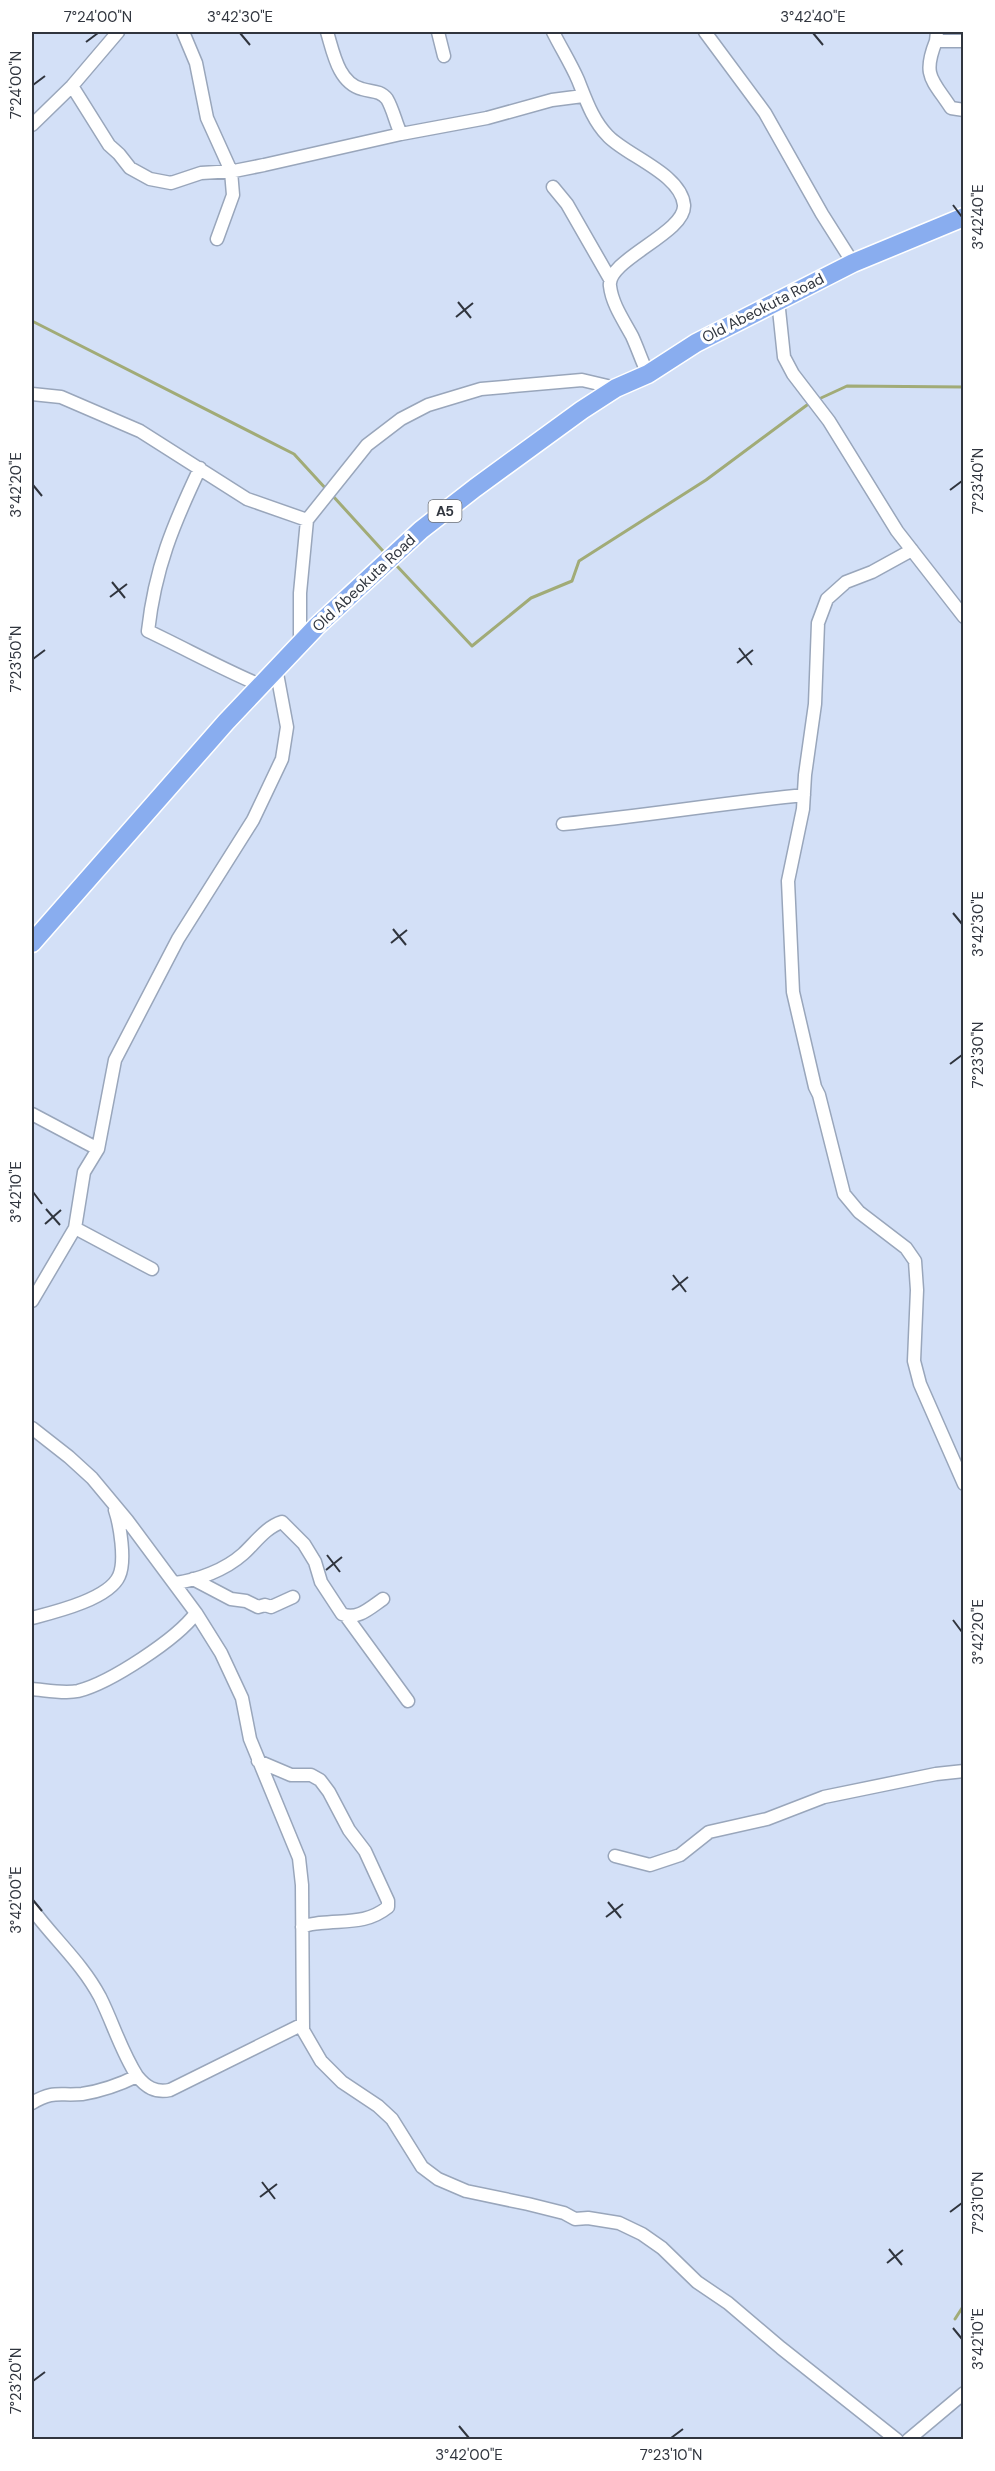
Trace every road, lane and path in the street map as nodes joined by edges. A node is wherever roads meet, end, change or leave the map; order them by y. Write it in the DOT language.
graph roads {
  1 [pos="118,32"];
  2 [pos="183,32"];
  3 [pos="327,32"];
  4 [pos="438,32"];
  5 [pos="553,32"];
  6 [pos="710,33"];
  7 [pos="936,36"];
  8 [pos="963,41"];
  9 [pos="444,56"];
  10 [pos="72,86"];
  11 [pos="583,96"];
  12 [pos="963,110"];
  13 [pos="32,125"];
  14 [pos="401,134"];
  15 [pos="231,171"];
  16 [pos="553,187"];
  17 [pos="963,217"];
  18 [pos="217,239"];
  19 [pos="853,262"];
  20 [pos="610,279"];
  21 [pos="778,300"];
  22 [pos="648,374"];
  23 [pos="616,388"];
  24 [pos="32,394"];
  25 [pos="200,468"];
  26 [pos="307,520"];
  27 [pos="912,550"];
  28 [pos="963,617"];
  29 [pos="300,644"];
  30 [pos="276,668"];
  31 [pos="260,685"];
  32 [pos="804,795"];
  33 [pos="563,824"];
  34 [pos="32,943"];
  35 [pos="32,1114"];
  36 [pos="98,1149"];
  37 [pos="75,1228"];
  38 [pos="152,1269"];
  39 [pos="32,1301"];
  40 [pos="32,1428"];
  41 [pos="963,1484"];
  42 [pos="113,1503"];
  43 [pos="193,1579"];
  44 [pos="175,1583"];
  45 [pos="293,1597"];
  46 [pos="383,1599"];
  47 [pos="196,1613"];
  48 [pos="346,1616"];
  49 [pos="32,1618"];
  50 [pos="32,1689"];
  51 [pos="408,1701"];
  52 [pos="258,1761"];
  53 [pos="963,1771"];
  54 [pos="615,1856"];
  55 [pos="32,1909"];
  56 [pos="302,1927"];
  57 [pos="303,2024"];
  58 [pos="136,2076"];
  59 [pos="32,2103"];
  60 [pos="963,2393"];
  61 [pos="897,2439"];
  62 [pos="908,2439"];
  1 -- 10 [label="street"];
  2 -- 15 [label="street"];
  3 -- 14 [label="street"];
  4 -- 9 [label="street"];
  5 -- 11 [label="street"];
  6 -- 19 [label="street"];
  7 -- 8 [label="street"];
  7 -- 12 [label="street"];
  10 -- 13 [label="street"];
  10 -- 15 [label="street"];
  11 -- 14 [label="street"];
  11 -- 20 [label="street"];
  14 -- 15 [label="street"];
  15 -- 18 [label="street"];
  16 -- 20 [label="street"];
  17 -- 19 [label="highway, Old Abeokuta Road / A5"];
  19 -- 21 [label="highway, Old Abeokuta Road / A5"];
  20 -- 22 [label="street"];
  21 -- 22 [label="highway, Old Abeokuta Road / A5"];
  21 -- 27 [label="street"];
  22 -- 23 [label="highway, Old Abeokuta Road / A5"];
  23 -- 26 [label="street"];
  23 -- 29 [label="highway, Old Abeokuta Road / A5"];
  24 -- 25 [label="street"];
  25 -- 26 [label="street"];
  25 -- 31 [label="street"];
  26 -- 29 [label="street"];
  27 -- 28 [label="street"];
  27 -- 32 [label="street"];
  29 -- 30 [label="highway, Old Abeokuta Road / A5"];
  30 -- 31 [label="highway, Old Abeokuta Road / A5"];
  30 -- 36 [label="street"];
  31 -- 34 [label="highway, Old Abeokuta Road / A5"];
  32 -- 33 [label="street"];
  32 -- 41 [label="street"];
  35 -- 36 [label="street"];
  36 -- 37 [label="street"];
  37 -- 38 [label="street"];
  37 -- 39 [label="street"];
  40 -- 42 [label="street"];
  42 -- 44 [label="street"];
  42 -- 49 [label="street"];
  43 -- 44 [label="street"];
  43 -- 45 [label="street"];
  43 -- 48 [label="street"];
  44 -- 47 [label="street"];
  46 -- 48 [label="street"];
  47 -- 50 [label="street"];
  47 -- 52 [label="street"];
  48 -- 51 [label="street"];
  52 -- 56 [label="street"];
  52 -- 56 [label="street"];
  53 -- 54 [label="street"];
  55 -- 58 [label="street"];
  56 -- 57 [label="street"];
  57 -- 58 [label="street"];
  57 -- 61 [label="street"];
  58 -- 59 [label="street"];
  60 -- 62 [label="street"];
}
